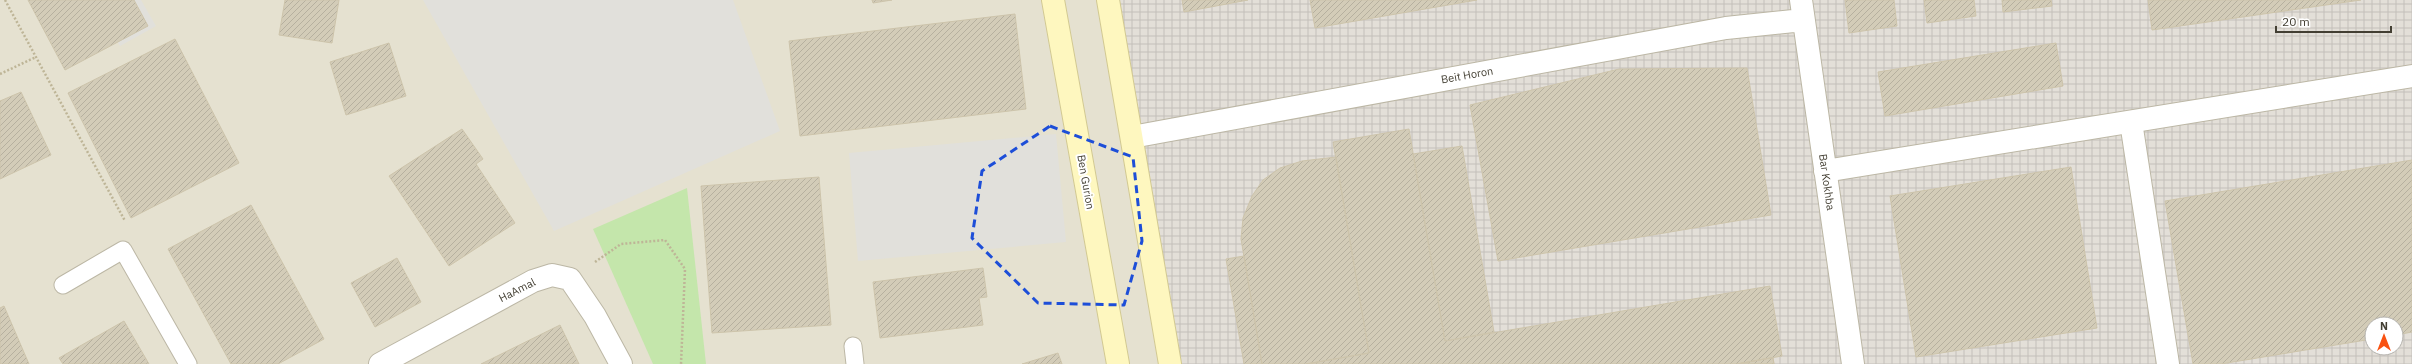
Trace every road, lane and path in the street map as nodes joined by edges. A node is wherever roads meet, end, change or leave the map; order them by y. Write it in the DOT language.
graph roads {
  1 [pos="5,0"];
  2 [pos="1053,0"];
  3 [pos="1108,0"];
  4 [pos="1802,10"];
  5 [pos="36,57"];
  6 [pos="0,74"];
  7 [pos="2412,76"];
  8 [pos="2131,122"];
  9 [pos="1132,137"];
  10 [pos="1825,171"];
  11 [pos="123,250"];
  12 [pos="570,279"];
  13 [pos="63,285"];
  14 [pos="853,346"];
  15 [pos="188,364"];
  16 [pos="380,364"];
  17 [pos="621,364"];
  18 [pos="681,364"];
  19 [pos="855,364"];
  20 [pos="1118,364"];
  21 [pos="1170,364"];
  22 [pos="1853,364"];
  23 [pos="2168,364"];
  1 -- 5 [label="path"];
  2 -- 20 [label="main road, Ben Gurion"];
  3 -- 9 [label="main road"];
  4 -- 9 [label="street, Beit Horon"];
  4 -- 10 [label="street, Bar Kokhba"];
  5 -- 6 [label="path"];
  5 -- 11 [label="path"];
  7 -- 8 [label="street"];
  8 -- 10 [label="street"];
  8 -- 23 [label="street"];
  9 -- 21 [label="main road"];
  10 -- 22 [label="street, Bar Kokhba"];
  11 -- 13 [label="lane"];
  11 -- 15 [label="lane"];
  12 -- 16 [label="street, HaAmal"];
  12 -- 17 [label="street"];
  12 -- 18 [label="path"];
  14 -- 19 [label="lane"];
}
